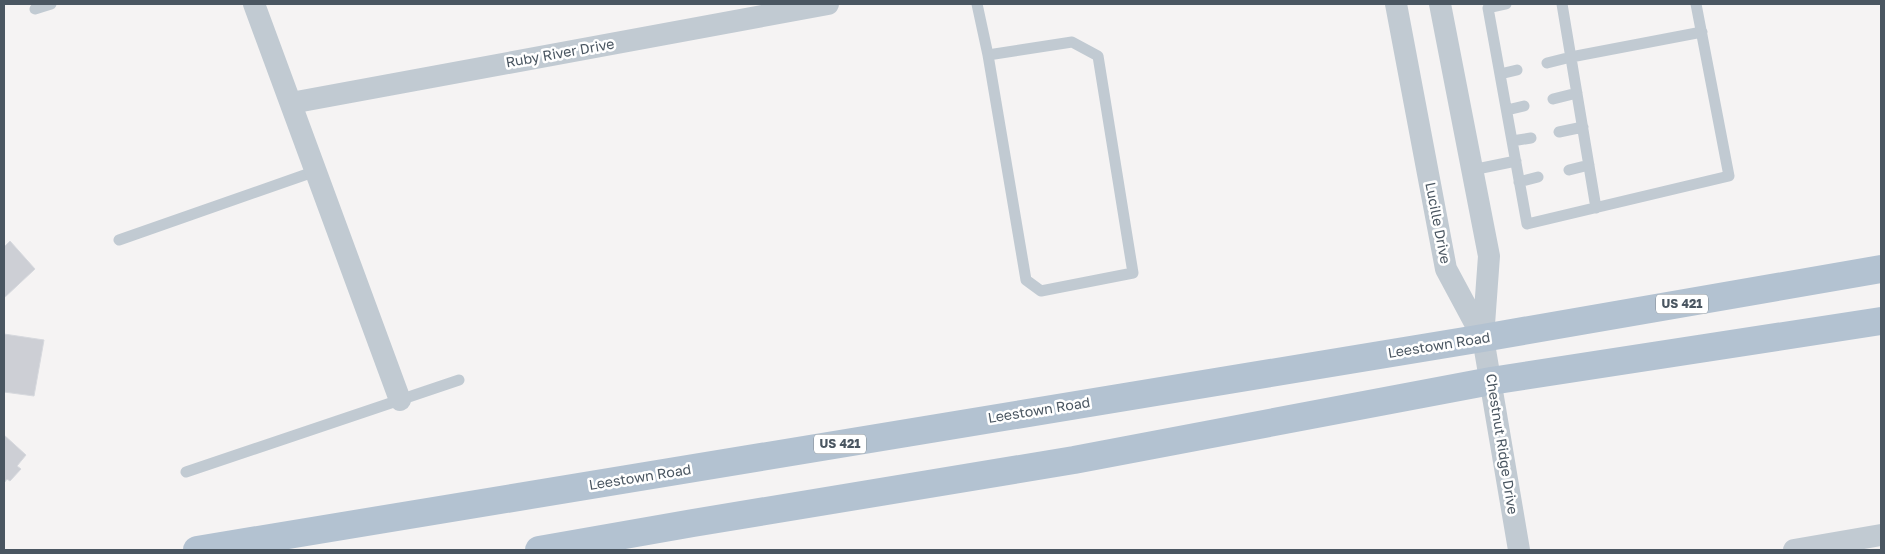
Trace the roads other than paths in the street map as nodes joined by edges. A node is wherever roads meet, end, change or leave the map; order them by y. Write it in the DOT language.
graph roads {
  1 [pos="50,4"];
  2 [pos="254,4"];
  3 [pos="828,4"];
  4 [pos="977,4"];
  5 [pos="1396,4"];
  6 [pos="1440,4"];
  7 [pos="1506,4"];
  8 [pos="1562,4"];
  9 [pos="1696,4"];
  10 [pos="35,9"];
  11 [pos="1702,32"];
  12 [pos="988,55"];
  13 [pos="1571,56"];
  14 [pos="1547,64"];
  15 [pos="1517,70"];
  16 [pos="1500,74"];
  17 [pos="1577,93"];
  18 [pos="1553,99"];
  19 [pos="291,103"];
  20 [pos="1524,106"];
  21 [pos="1507,110"];
  22 [pos="1583,127"];
  23 [pos="1559,132"];
  24 [pos="1531,138"];
  25 [pos="1512,141"];
  26 [pos="1516,161"];
  27 [pos="1589,165"];
  28 [pos="1472,170"];
  29 [pos="1569,170"];
  30 [pos="316,171"];
  31 [pos="1538,177"];
  32 [pos="1519,182"];
  33 [pos="1596,208"];
  34 [pos="119,240"];
  35 [pos="1881,269"];
  36 [pos="1881,322"];
  37 [pos="1483,338"];
  38 [pos="459,380"];
  39 [pos="1492,380"];
  40 [pos="400,400"];
  41 [pos="186,472"];
  42 [pos="1881,536"];
  43 [pos="197,550"];
  44 [pos="539,550"];
  45 [pos="1519,550"];
  46 [pos="1794,550"];
  1 -- 10 [label="lane"];
  2 -- 19 [label="street"];
  3 -- 19 [label="street, Ruby River Drive"];
  4 -- 12 [label="lane"];
  5 -- 37 [label="street, Lucille Drive"];
  6 -- 28 [label="street"];
  7 -- 16 [label="lane"];
  8 -- 13 [label="lane"];
  9 -- 11 [label="lane"];
  11 -- 13 [label="lane"];
  11 -- 33 [label="lane"];
  12 -- 12 [label="lane"];
  13 -- 14 [label="lane"];
  13 -- 17 [label="lane"];
  15 -- 16 [label="lane"];
  16 -- 21 [label="lane"];
  17 -- 18 [label="lane"];
  17 -- 22 [label="lane"];
  19 -- 30 [label="street"];
  20 -- 21 [label="lane"];
  21 -- 25 [label="lane"];
  22 -- 23 [label="lane"];
  22 -- 27 [label="lane"];
  24 -- 25 [label="lane"];
  25 -- 26 [label="lane"];
  26 -- 28 [label="lane"];
  26 -- 32 [label="lane"];
  27 -- 29 [label="lane"];
  27 -- 33 [label="lane"];
  28 -- 37 [label="street"];
  30 -- 34 [label="lane"];
  30 -- 40 [label="street"];
  31 -- 32 [label="lane"];
  32 -- 33 [label="lane"];
  35 -- 37 [label="main road, Leestown Road / US 421"];
  36 -- 39 [label="main road"];
  37 -- 39 [label="street, Chestnut Ridge Drive"];
  37 -- 43 [label="main road, Leestown Road / US 421"];
  38 -- 40 [label="lane"];
  39 -- 44 [label="main road"];
  39 -- 45 [label="street, Chestnut Ridge Drive"];
  40 -- 41 [label="lane"];
  42 -- 46 [label="street"];
}
